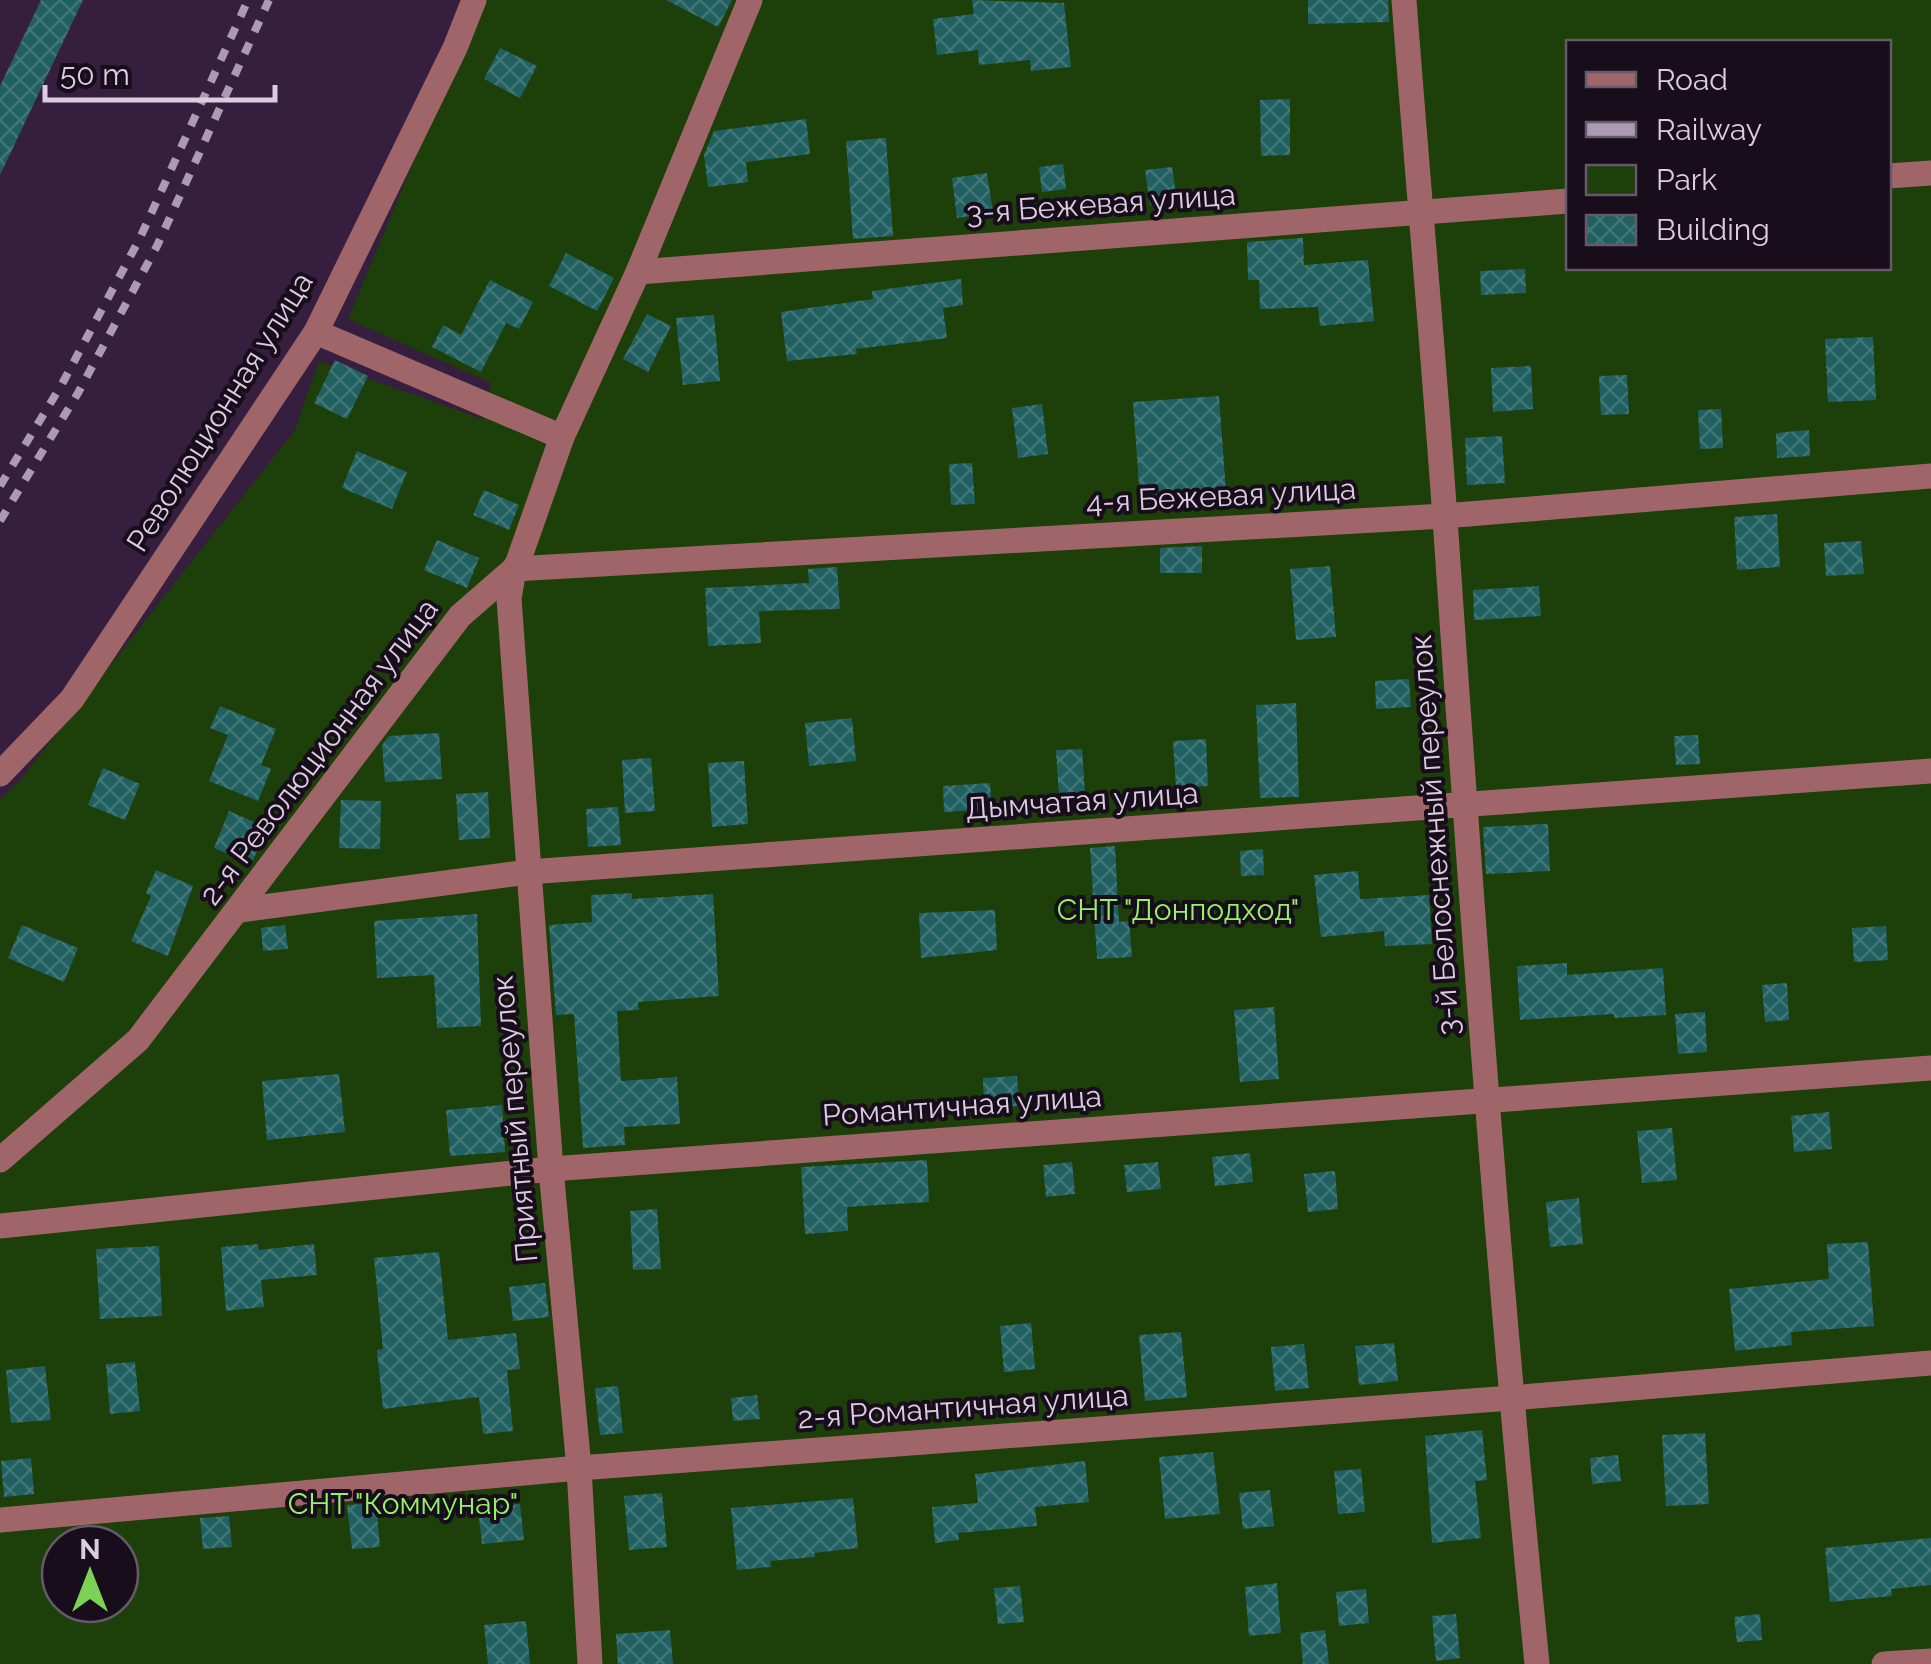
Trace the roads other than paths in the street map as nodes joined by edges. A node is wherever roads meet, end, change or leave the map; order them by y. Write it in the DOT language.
graph roads {
  1 [pos="474,0"];
  2 [pos="750,0"];
  3 [pos="1404,0"];
  4 [pos="1931,173"];
  5 [pos="1891,176"];
  6 [pos="1566,201"];
  7 [pos="1420,212"];
  8 [pos="638,272"];
  9 [pos="316,332"];
  10 [pos="562,437"];
  11 [pos="1931,476"];
  12 [pos="1444,516"];
  13 [pos="514,569"];
  14 [pos="1931,771"];
  15 [pos="0,774"];
  16 [pos="1463,806"];
  17 [pos="528,872"];
  18 [pos="240,910"];
  19 [pos="1931,1068"];
  20 [pos="1488,1100"];
  21 [pos="0,1160"];
  22 [pos="551,1168"];
  23 [pos="0,1226"];
  24 [pos="1931,1362"];
  25 [pos="1511,1398"];
  26 [pos="579,1468"];
  27 [pos="0,1520"];
  28 [pos="1931,1660"];
  29 [pos="590,1664"];
  30 [pos="1537,1664"];
  31 [pos="1884,1664"];
  1 -- 9 [label="street, Революционная улица"];
  2 -- 8 [label="street, 2-я Революционная улица"];
  3 -- 7 [label="street, 3-й Белоснежный переулок"];
  4 -- 5 [label="street"];
  6 -- 7 [label="street, 3-я Бежевая улица"];
  7 -- 8 [label="street, 3-я Бежевая улица"];
  7 -- 12 [label="street, 3-й Белоснежный переулок"];
  8 -- 10 [label="street, 2-я Революционная улица"];
  9 -- 10 [label="street"];
  9 -- 15 [label="street, Революционная улица"];
  10 -- 13 [label="street, 2-я Революционная улица"];
  11 -- 12 [label="street, 4-я Бежевая улица"];
  12 -- 13 [label="street, 4-я Бежевая улица"];
  12 -- 16 [label="street, 3-й Белоснежный переулок"];
  13 -- 17 [label="street, Приятный переулок"];
  13 -- 18 [label="street, 2-я Революционная улица"];
  14 -- 16 [label="street, Дымчатая улица"];
  16 -- 17 [label="street, Дымчатая улица"];
  16 -- 20 [label="street, 3-й Белоснежный переулок"];
  17 -- 18 [label="street, Дымчатая улица"];
  17 -- 22 [label="street, Приятный переулок"];
  18 -- 21 [label="street, 2-я Революционная улица"];
  19 -- 20 [label="street, Романтичная улица"];
  20 -- 22 [label="street, Романтичная улица"];
  20 -- 25 [label="street, 3-й Белоснежный переулок"];
  22 -- 23 [label="street, Романтичная улица"];
  22 -- 26 [label="street, Приятный переулок"];
  24 -- 25 [label="street, 2-я Романтичная улица"];
  25 -- 26 [label="street, 2-я Романтичная улица"];
  25 -- 30 [label="street, 3-й Белоснежный переулок"];
  26 -- 27 [label="street, 2-я Романтичная улица"];
  26 -- 29 [label="street, Приятный переулок"];
  28 -- 31 [label="street"];
}
